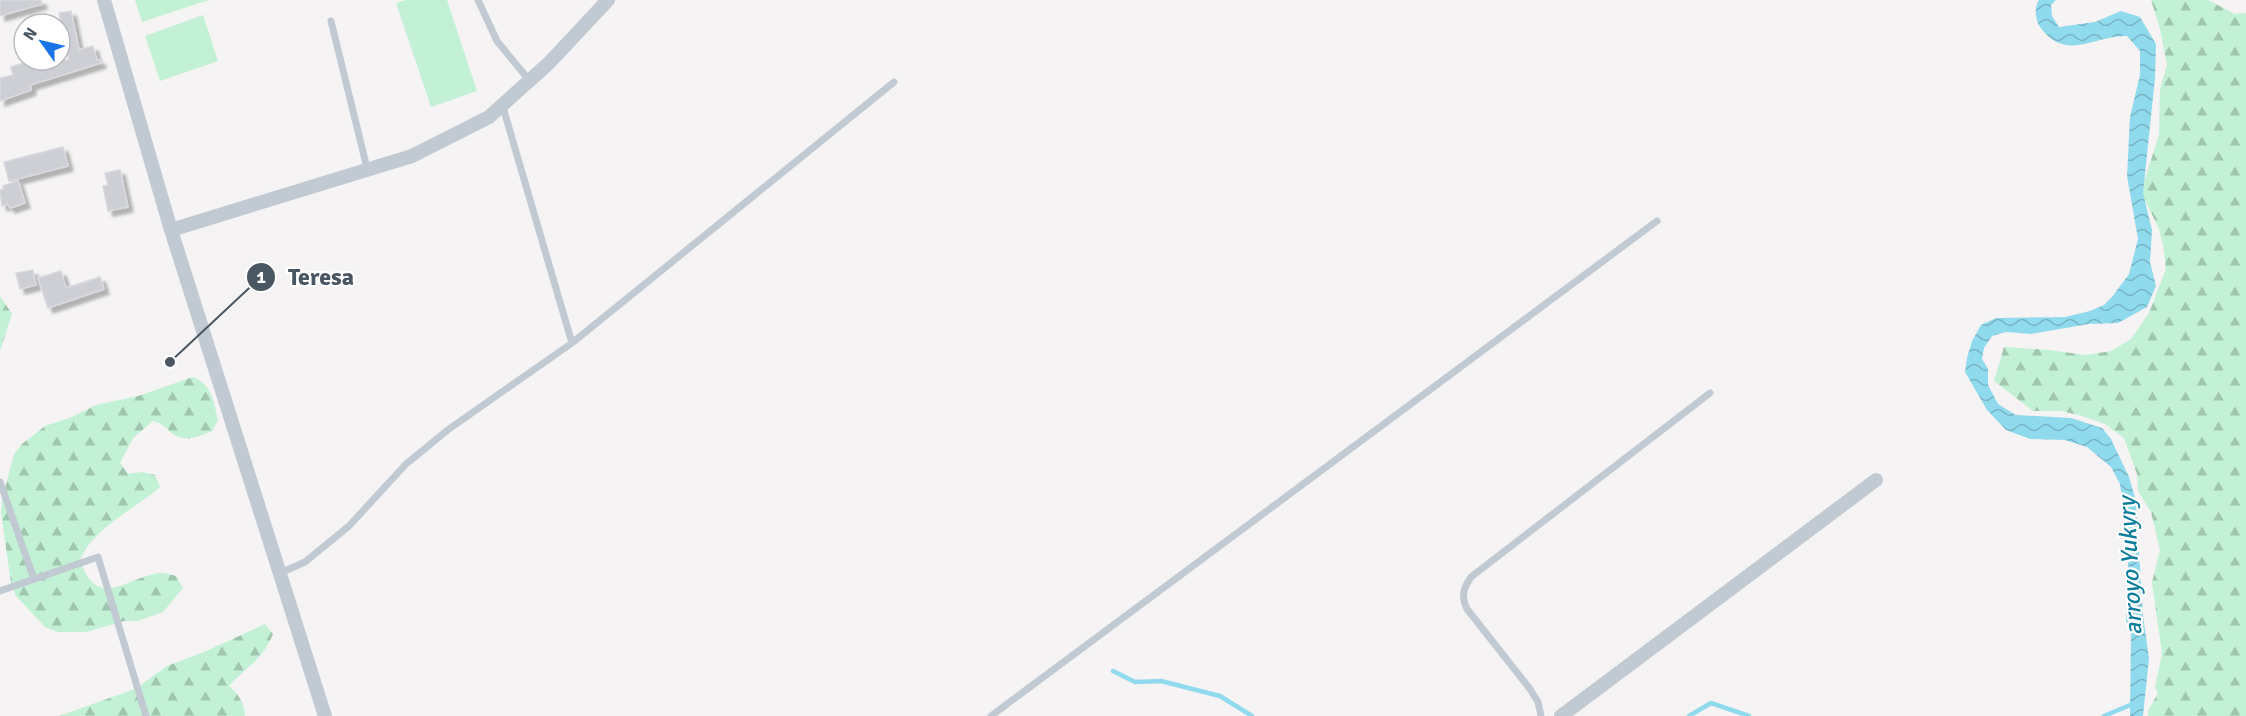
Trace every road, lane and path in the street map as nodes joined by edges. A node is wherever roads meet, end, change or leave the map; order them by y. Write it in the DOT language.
graph roads {
  1 [pos="104,0"];
  2 [pos="478,0"];
  3 [pos="608,0"];
  4 [pos="331,21"];
  5 [pos="529,80"];
  6 [pos="894,82"];
  7 [pos="502,104"];
  8 [pos="367,168"];
  9 [pos="1657,221"];
  10 [pos="171,230"];
  11 [pos="572,343"];
  12 [pos="1710,393"];
  13 [pos="1876,480"];
  14 [pos="0,482"];
  15 [pos="280,573"];
  16 [pos="33,579"];
  17 [pos="0,591"];
  18 [pos="146,716"];
  19 [pos="325,716"];
  20 [pos="991,716"];
  21 [pos="1541,716"];
  22 [pos="1561,716"];
  1 -- 10 [label="street"];
  2 -- 5 [label="lane"];
  3 -- 5 [label="street"];
  4 -- 8 [label="lane"];
  5 -- 7 [label="street"];
  6 -- 11 [label="lane"];
  7 -- 8 [label="street"];
  7 -- 11 [label="lane"];
  8 -- 10 [label="street"];
  9 -- 20 [label="lane"];
  10 -- 15 [label="street"];
  11 -- 15 [label="lane"];
  12 -- 21 [label="lane"];
  13 -- 22 [label="street"];
  14 -- 16 [label="lane"];
  15 -- 19 [label="street"];
  16 -- 17 [label="lane"];
  16 -- 18 [label="lane"];
}
